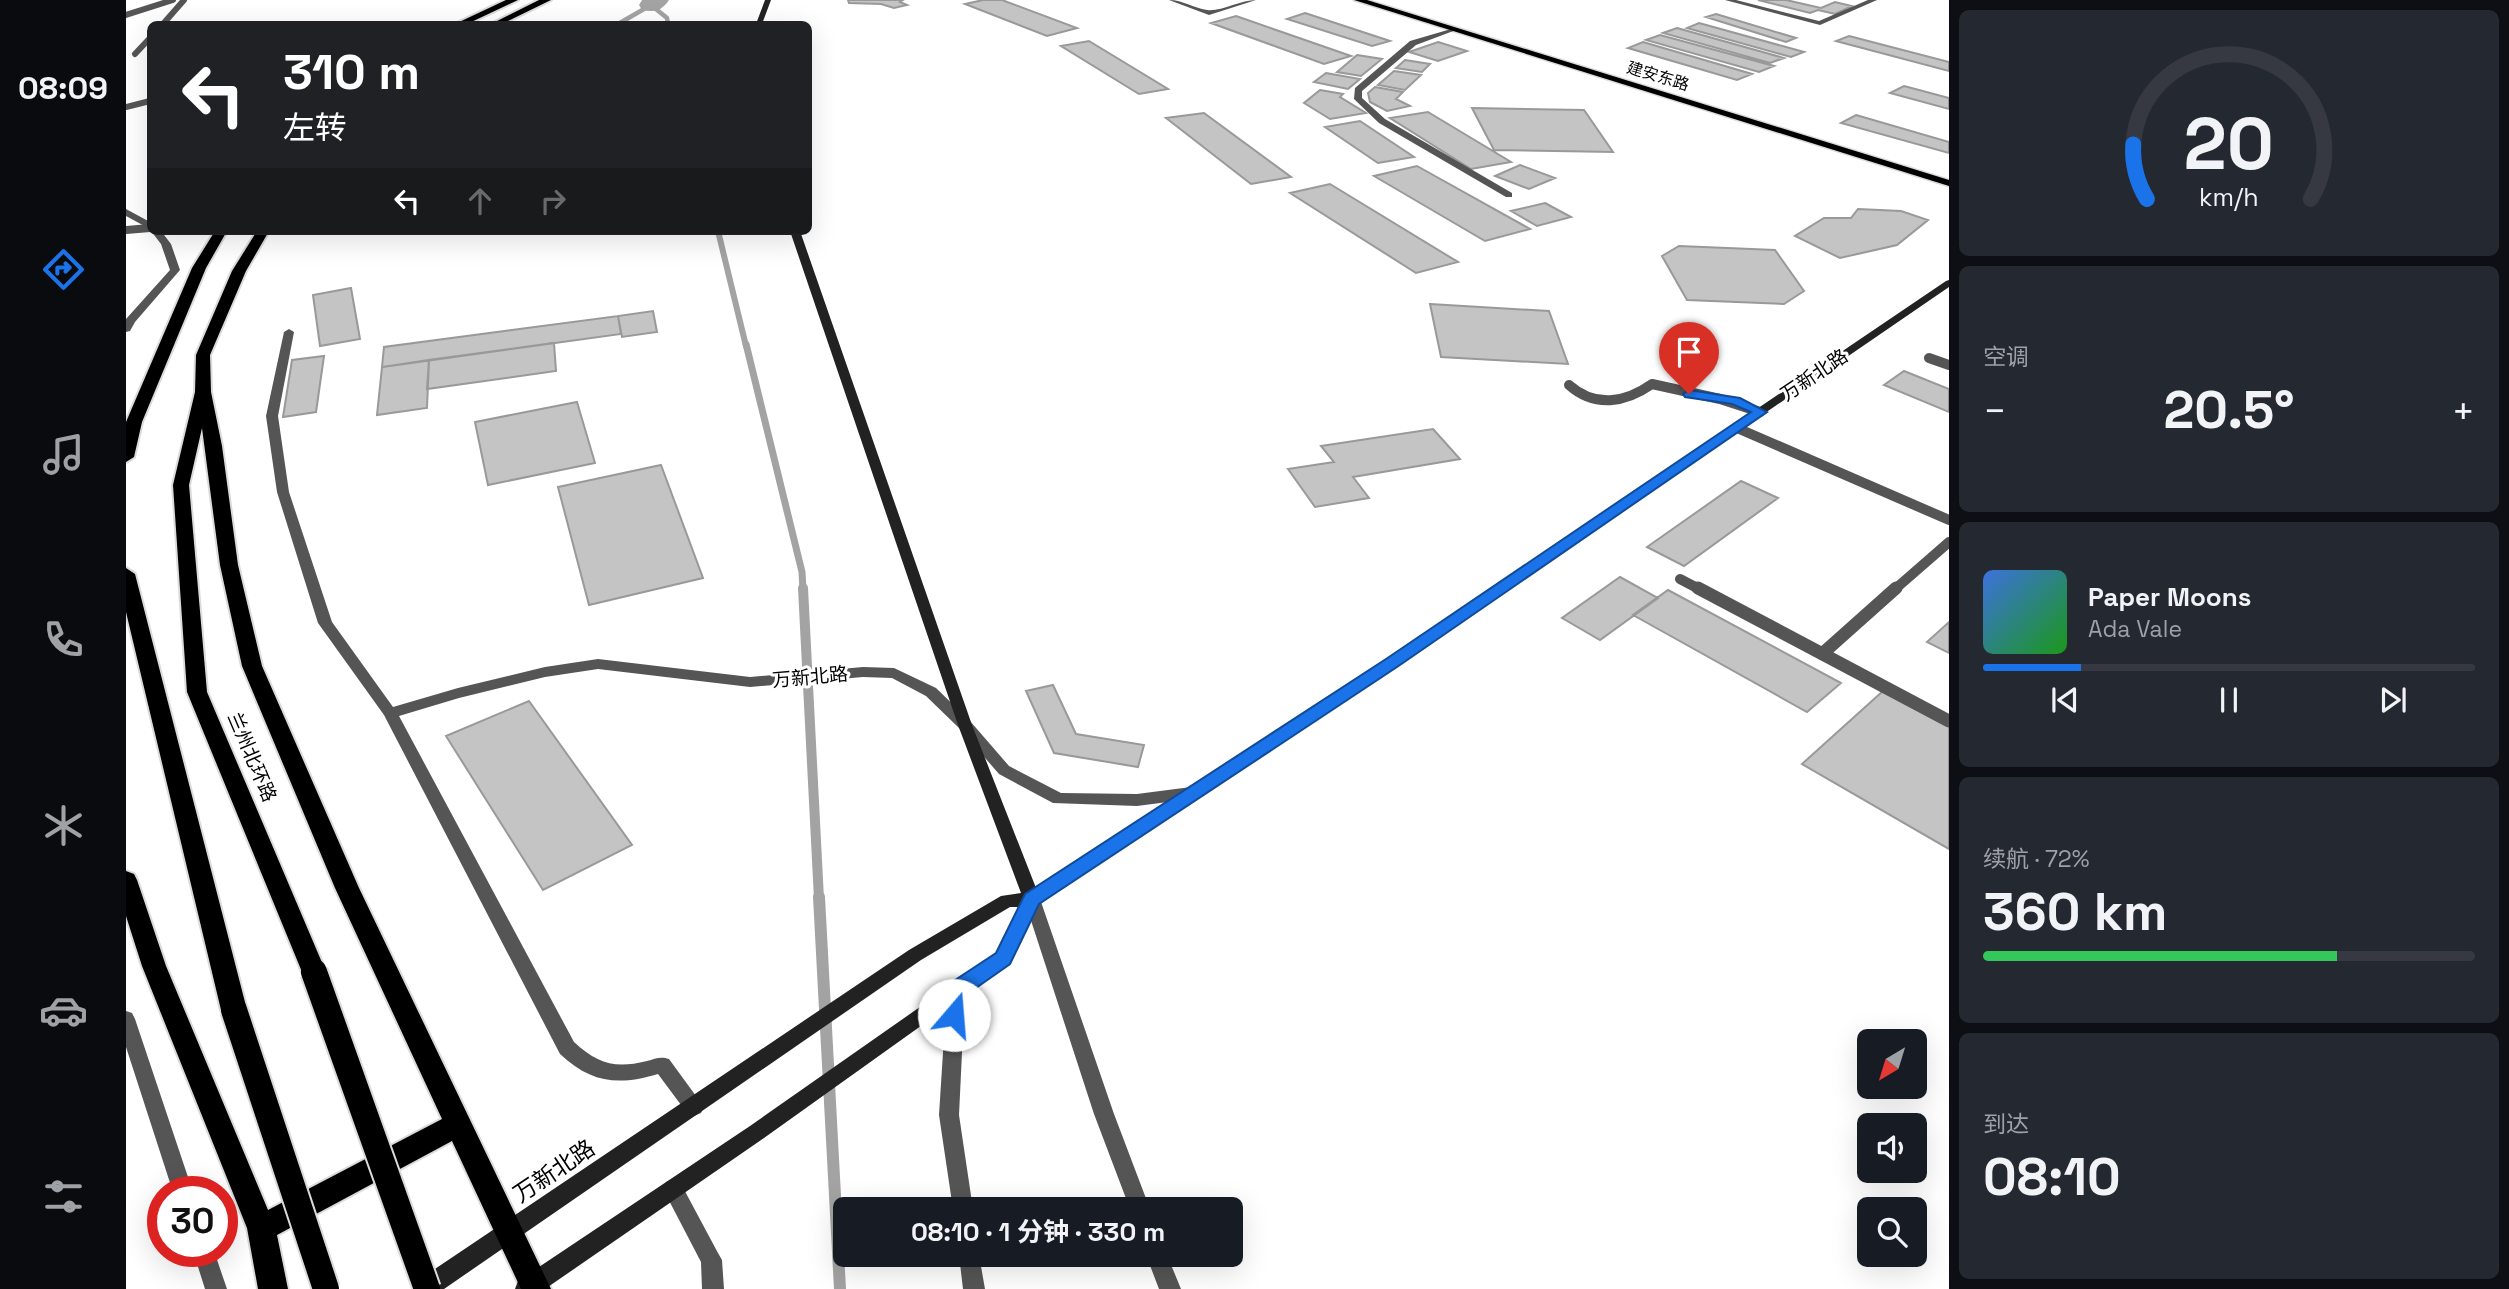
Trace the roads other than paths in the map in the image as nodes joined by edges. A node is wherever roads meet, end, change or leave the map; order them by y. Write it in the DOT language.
graph roads {
  1 [pos="173,0"];
  2 [pos="184,0"];
  3 [pos="513,0"];
  4 [pos="546,0"];
  5 [pos="768,0"];
  6 [pos="1172,0"];
  7 [pos="1254,0"];
  8 [pos="1358,0"];
  9 [pos="1386,0"];
  10 [pos="1728,0"];
  11 [pos="1850,0"];
  12 [pos="1874,0"];
  13 [pos="1865,4"];
  14 [pos="126,15"];
  15 [pos="166,21"];
  16 [pos="467,21"];
  17 [pos="502,21"];
  18 [pos="760,21"];
  19 [pos="1453,30"];
  20 [pos="147,41"];
  21 [pos="135,54"];
  22 [pos="147,102"];
  23 [pos="126,107"];
  24 [pos="1949,172"];
  25 [pos="1949,183"];
  26 [pos="1509,195"];
  27 [pos="126,212"];
  28 [pos="147,225"];
  29 [pos="147,227"];
  30 [pos="126,230"];
  31 [pos="159,235"];
  32 [pos="219,235"];
  33 [pos="261,235"];
  34 [pos="796,235"];
  35 [pos="1949,283"];
  36 [pos="126,329"];
  37 [pos="289,332"];
  38 [pos="1929,358"];
  39 [pos="1949,365"];
  40 [pos="1569,385"];
  41 [pos="203,392"];
  42 [pos="1760,412"];
  43 [pos="134,422"];
  44 [pos="1737,428"];
  45 [pos="126,437"];
  46 [pos="126,457"];
  47 [pos="1949,520"];
  48 [pos="1949,542"];
  49 [pos="126,574"];
  50 [pos="1680,579"];
  51 [pos="1822,654"];
  52 [pos="390,713"];
  53 [pos="1949,721"];
  54 [pos="965,725"];
  55 [pos="1191,793"];
  56 [pos="126,880"];
  57 [pos="1032,899"];
  58 [pos="956,990"];
  59 [pos="126,1019"];
  60 [pos="694,1107"];
  61 [pos="459,1124"];
  62 [pos="178,1176"];
  63 [pos="673,1189"];
  64 [pos="961,1197"];
  65 [pos="1135,1197"];
  66 [pos="261,1228"];
  67 [pos="511,1232"];
  68 [pos="208,1267"];
  69 [pos="971,1267"];
  70 [pos="1162,1267"];
  71 [pos="532,1287"];
  72 [pos="216,1289"];
  73 [pos="273,1289"];
  74 [pos="326,1289"];
  75 [pos="426,1289"];
  76 [pos="713,1289"];
  77 [pos="974,1289"];
  78 [pos="1170,1289"];
  1 -- 14 [label="lane"];
  2 -- 15 [label="lane"];
  3 -- 16 [label="highway"];
  4 -- 17 [label="highway"];
  5 -- 18 [label="main road"];
  6 -- 7 [label="street"];
  8 -- 19 [label="main road, 建安东路"];
  9 -- 24 [label="main road, 建安东路"];
  10 -- 13 [label="street"];
  11 -- 13 [label="street"];
  12 -- 13 [label="street"];
  19 -- 25 [label="main road, 建安东路"];
  19 -- 26 [label="street"];
  20 -- 21 [label="lane"];
  22 -- 23 [label="lane"];
  27 -- 28 [label="street"];
  29 -- 30 [label="lane"];
  31 -- 36 [label="street"];
  32 -- 43 [label="highway"];
  33 -- 41 [label="highway, 兰州北环路"];
  34 -- 54 [label="main road"];
  35 -- 42 [label="main road, 万新北路"];
  37 -- 52 [label="street"];
  38 -- 39 [label="lane"];
  40 -- 42 [label="lane"];
  41 -- 61 [label="highway"];
  41 -- 75 [label="highway, 兰州北环路, bridge"];
  42 -- 44 [label="main road, 万新北路"];
  43 -- 45 [label="highway"];
  43 -- 46 [label="highway"];
  44 -- 47 [label="lane"];
  44 -- 55 [label="main road, 万新北路"];
  48 -- 51 [label="lane"];
  49 -- 74 [label="highway, bridge"];
  50 -- 51 [label="lane"];
  51 -- 53 [label="lane"];
  52 -- 54 [label="street, 万新北路"];
  52 -- 60 [label="street"];
  54 -- 55 [label="street, 万新北路"];
  54 -- 57 [label="main road"];
  55 -- 57 [label="main road, 万新北路"];
  56 -- 66 [label="highway"];
  57 -- 58 [label="main road"];
  57 -- 60 [label="main road, 万新北路"];
  57 -- 65 [label="street"];
  58 -- 63 [label="main road"];
  58 -- 64 [label="street"];
  59 -- 62 [label="street"];
  60 -- 67 [label="main road, 万新北路"];
  61 -- 66 [label="highway"];
  61 -- 67 [label="highway"];
  63 -- 71 [label="main road"];
  63 -- 76 [label="street"];
  66 -- 73 [label="highway"];
  67 -- 71 [label="highway"];
  67 -- 75 [label="main road, 万新北路"];
  68 -- 72 [label="street"];
  69 -- 77 [label="street"];
  70 -- 78 [label="street"];
}
